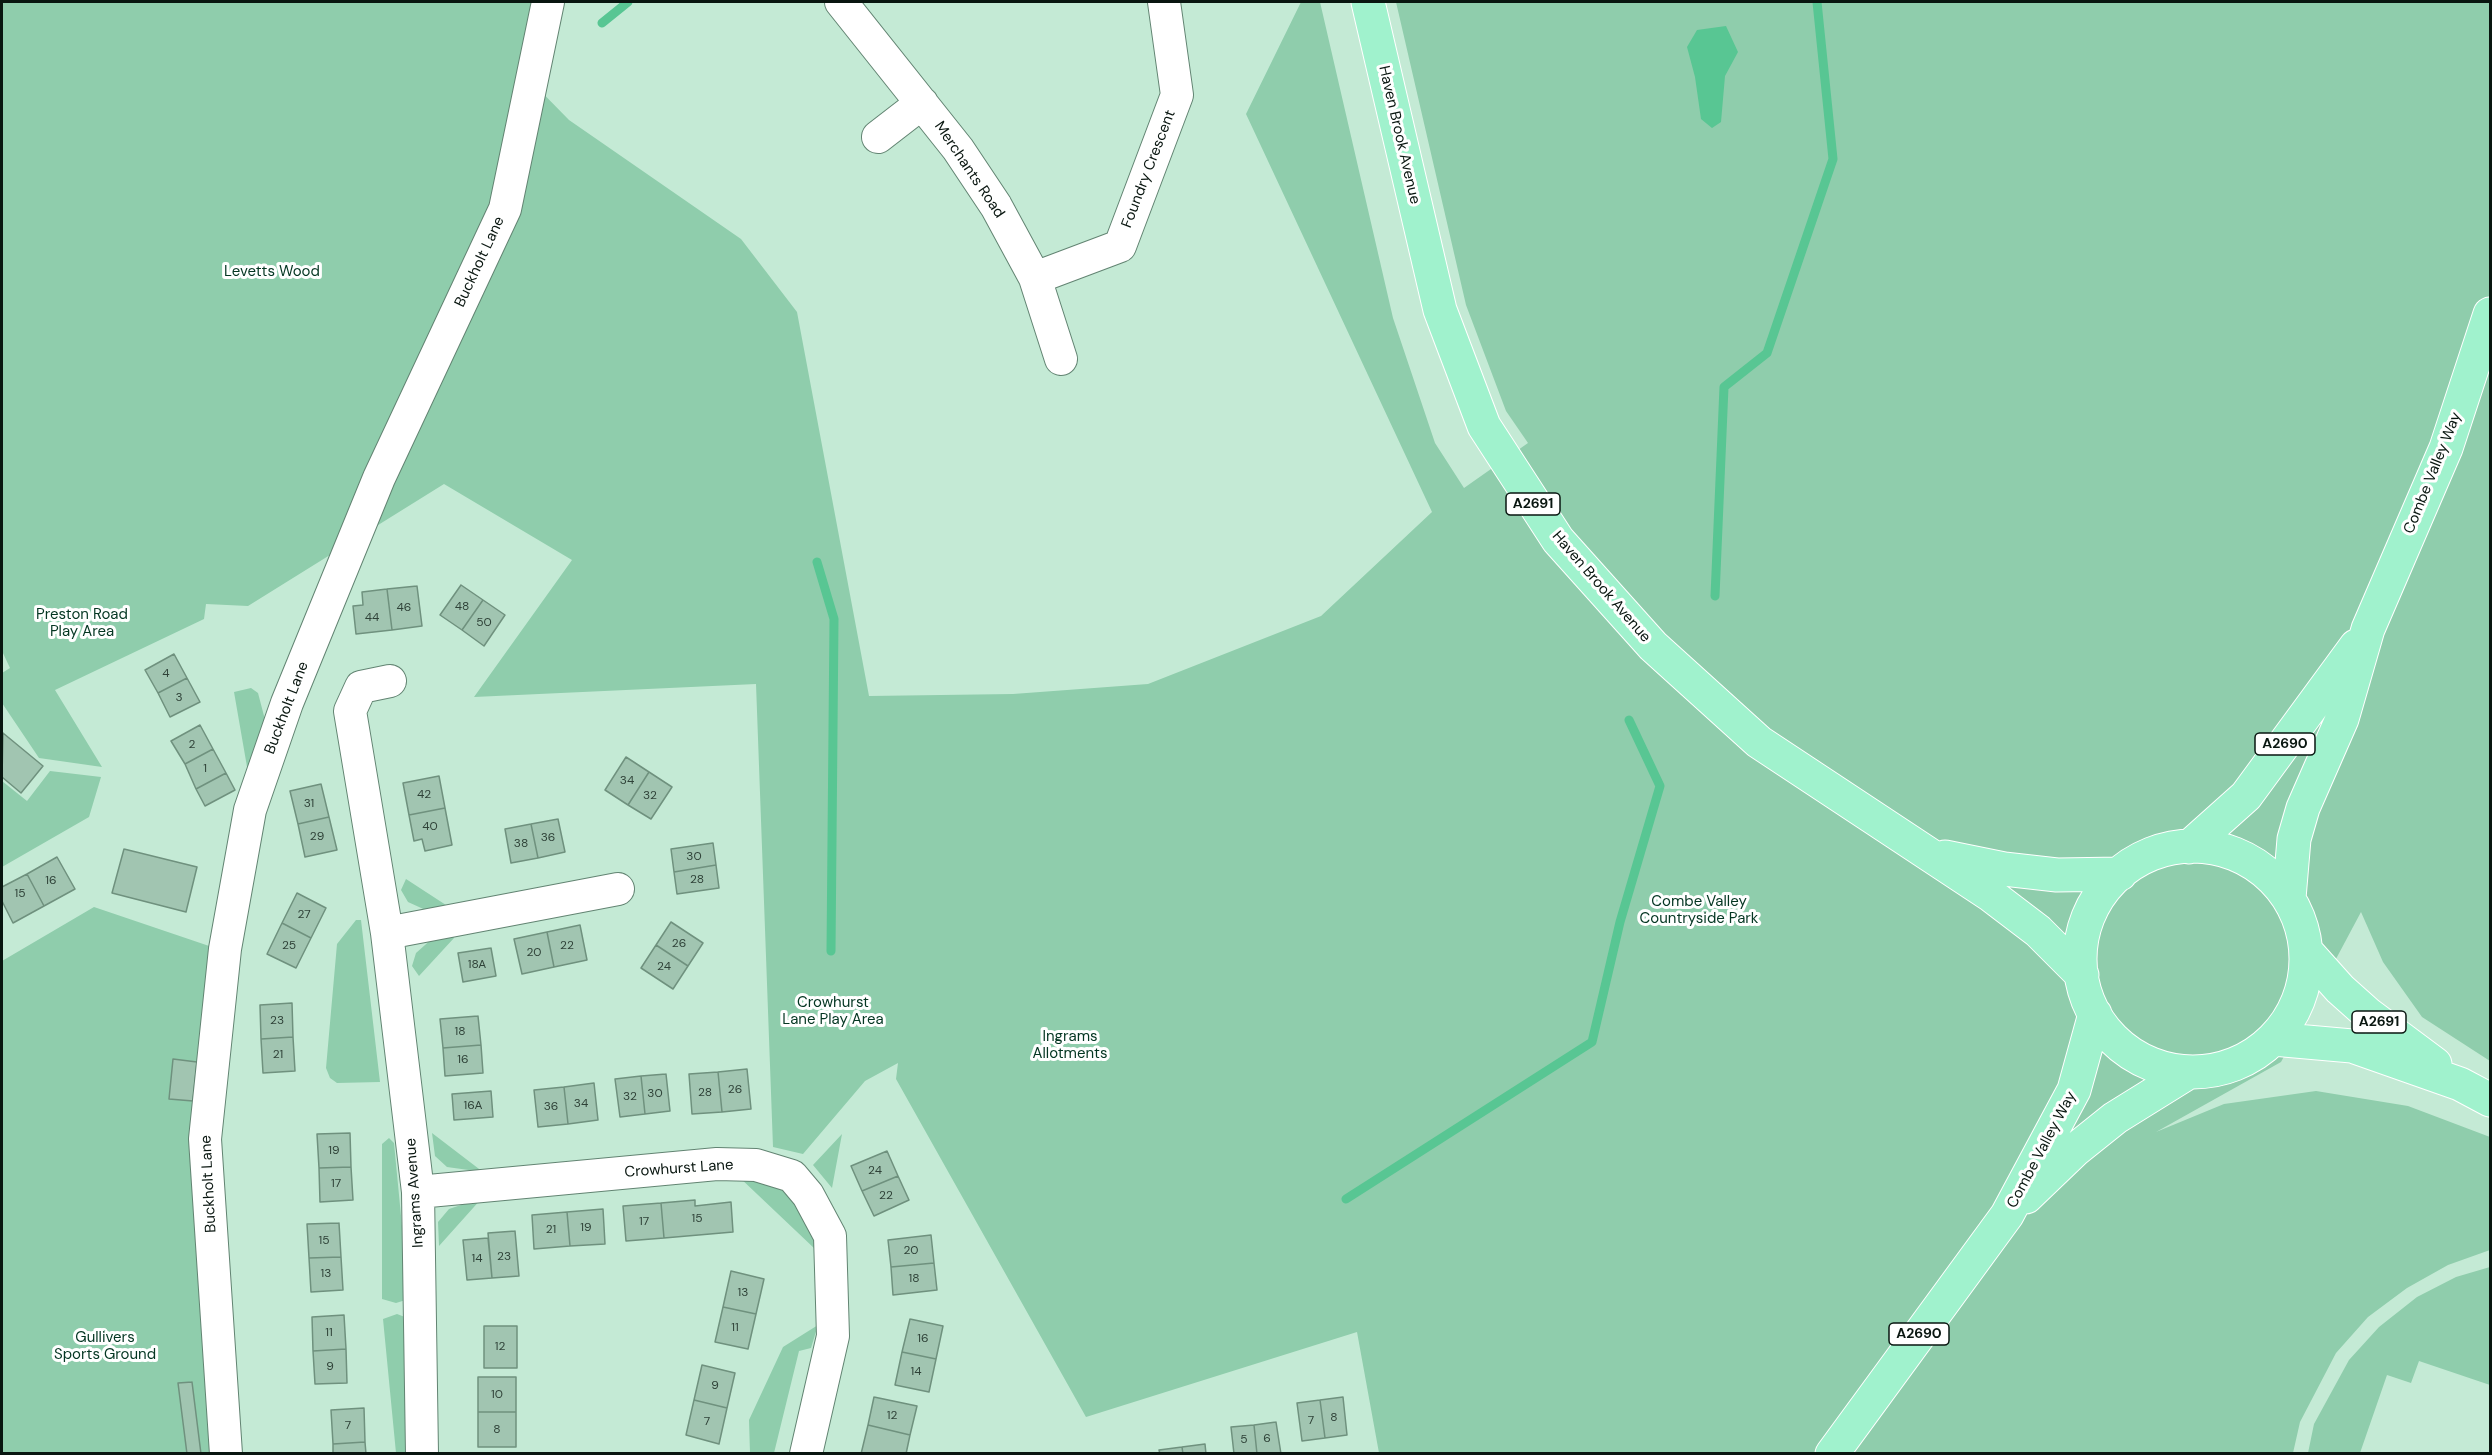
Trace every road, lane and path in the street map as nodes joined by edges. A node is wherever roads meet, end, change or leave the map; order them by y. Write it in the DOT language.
graph roads {
  1 [pos="548,2"];
  2 [pos="841,2"];
  3 [pos="1164,2"];
  4 [pos="1368,2"];
  5 [pos="922,103"];
  6 [pos="878,137"];
  7 [pos="1035,278"];
  8 [pos="2490,314"];
  9 [pos="1061,359"];
  10 [pos="2368,629"];
  11 [pos="390,681"];
  12 [pos="2189,847"];
  13 [pos="1929,854"];
  14 [pos="2120,874"];
  15 [pos="618,889"];
  16 [pos="2289,898"];
  17 [pos="387,933"];
  18 [pos="2306,951"];
  19 [pos="2082,975"];
  20 [pos="2095,1014"];
  21 [pos="2273,1039"];
  22 [pos="2189,1072"];
  23 [pos="2460,1084"];
  24 [pos="2490,1100"];
  25 [pos="418,1192"];
  26 [pos="2007,1215"];
  27 [pos="226,1454"];
  28 [pos="423,1454"];
  29 [pos="806,1454"];
  30 [pos="1832,1454"];
  1 -- 27 [label="street, Buckholt Lane"];
  2 -- 5 [label="street, Merchants Road"];
  3 -- 7 [label="street, Foundry Crescent"];
  4 -- 13 [label="main road, Haven Brook Avenue / A2691"];
  5 -- 6 [label="street"];
  5 -- 7 [label="street, Merchants Road"];
  7 -- 9 [label="street, Merchants Road"];
  8 -- 10 [label="main road, Combe Valley Way / A2690"];
  10 -- 12 [label="main road, Combe Valley Way / A2690"];
  10 -- 16 [label="main road, Combe Valley Way / A2690"];
  11 -- 17 [label="street, Ingrams Avenue"];
  12 -- 14 [label="main road"];
  12 -- 16 [label="main road"];
  13 -- 14 [label="main road, Haven Brook Avenue / A2691"];
  13 -- 19 [label="main road, Haven Brook Avenue / A2691"];
  14 -- 19 [label="main road"];
  15 -- 17 [label="street"];
  16 -- 18 [label="main road"];
  17 -- 25 [label="street, Ingrams Avenue"];
  18 -- 21 [label="main road"];
  18 -- 23 [label="main road, A2691"];
  19 -- 20 [label="main road"];
  20 -- 22 [label="main road"];
  20 -- 26 [label="main road, Combe Valley Way / A2690"];
  21 -- 22 [label="main road"];
  21 -- 23 [label="main road, A2691"];
  22 -- 26 [label="main road, Combe Valley Way / A2690"];
  23 -- 24 [label="main road, A2691"];
  25 -- 28 [label="street, Ingrams Avenue"];
  25 -- 29 [label="street, Crowhurst Lane"];
  26 -- 30 [label="main road, Combe Valley Way / A2690"];
}
